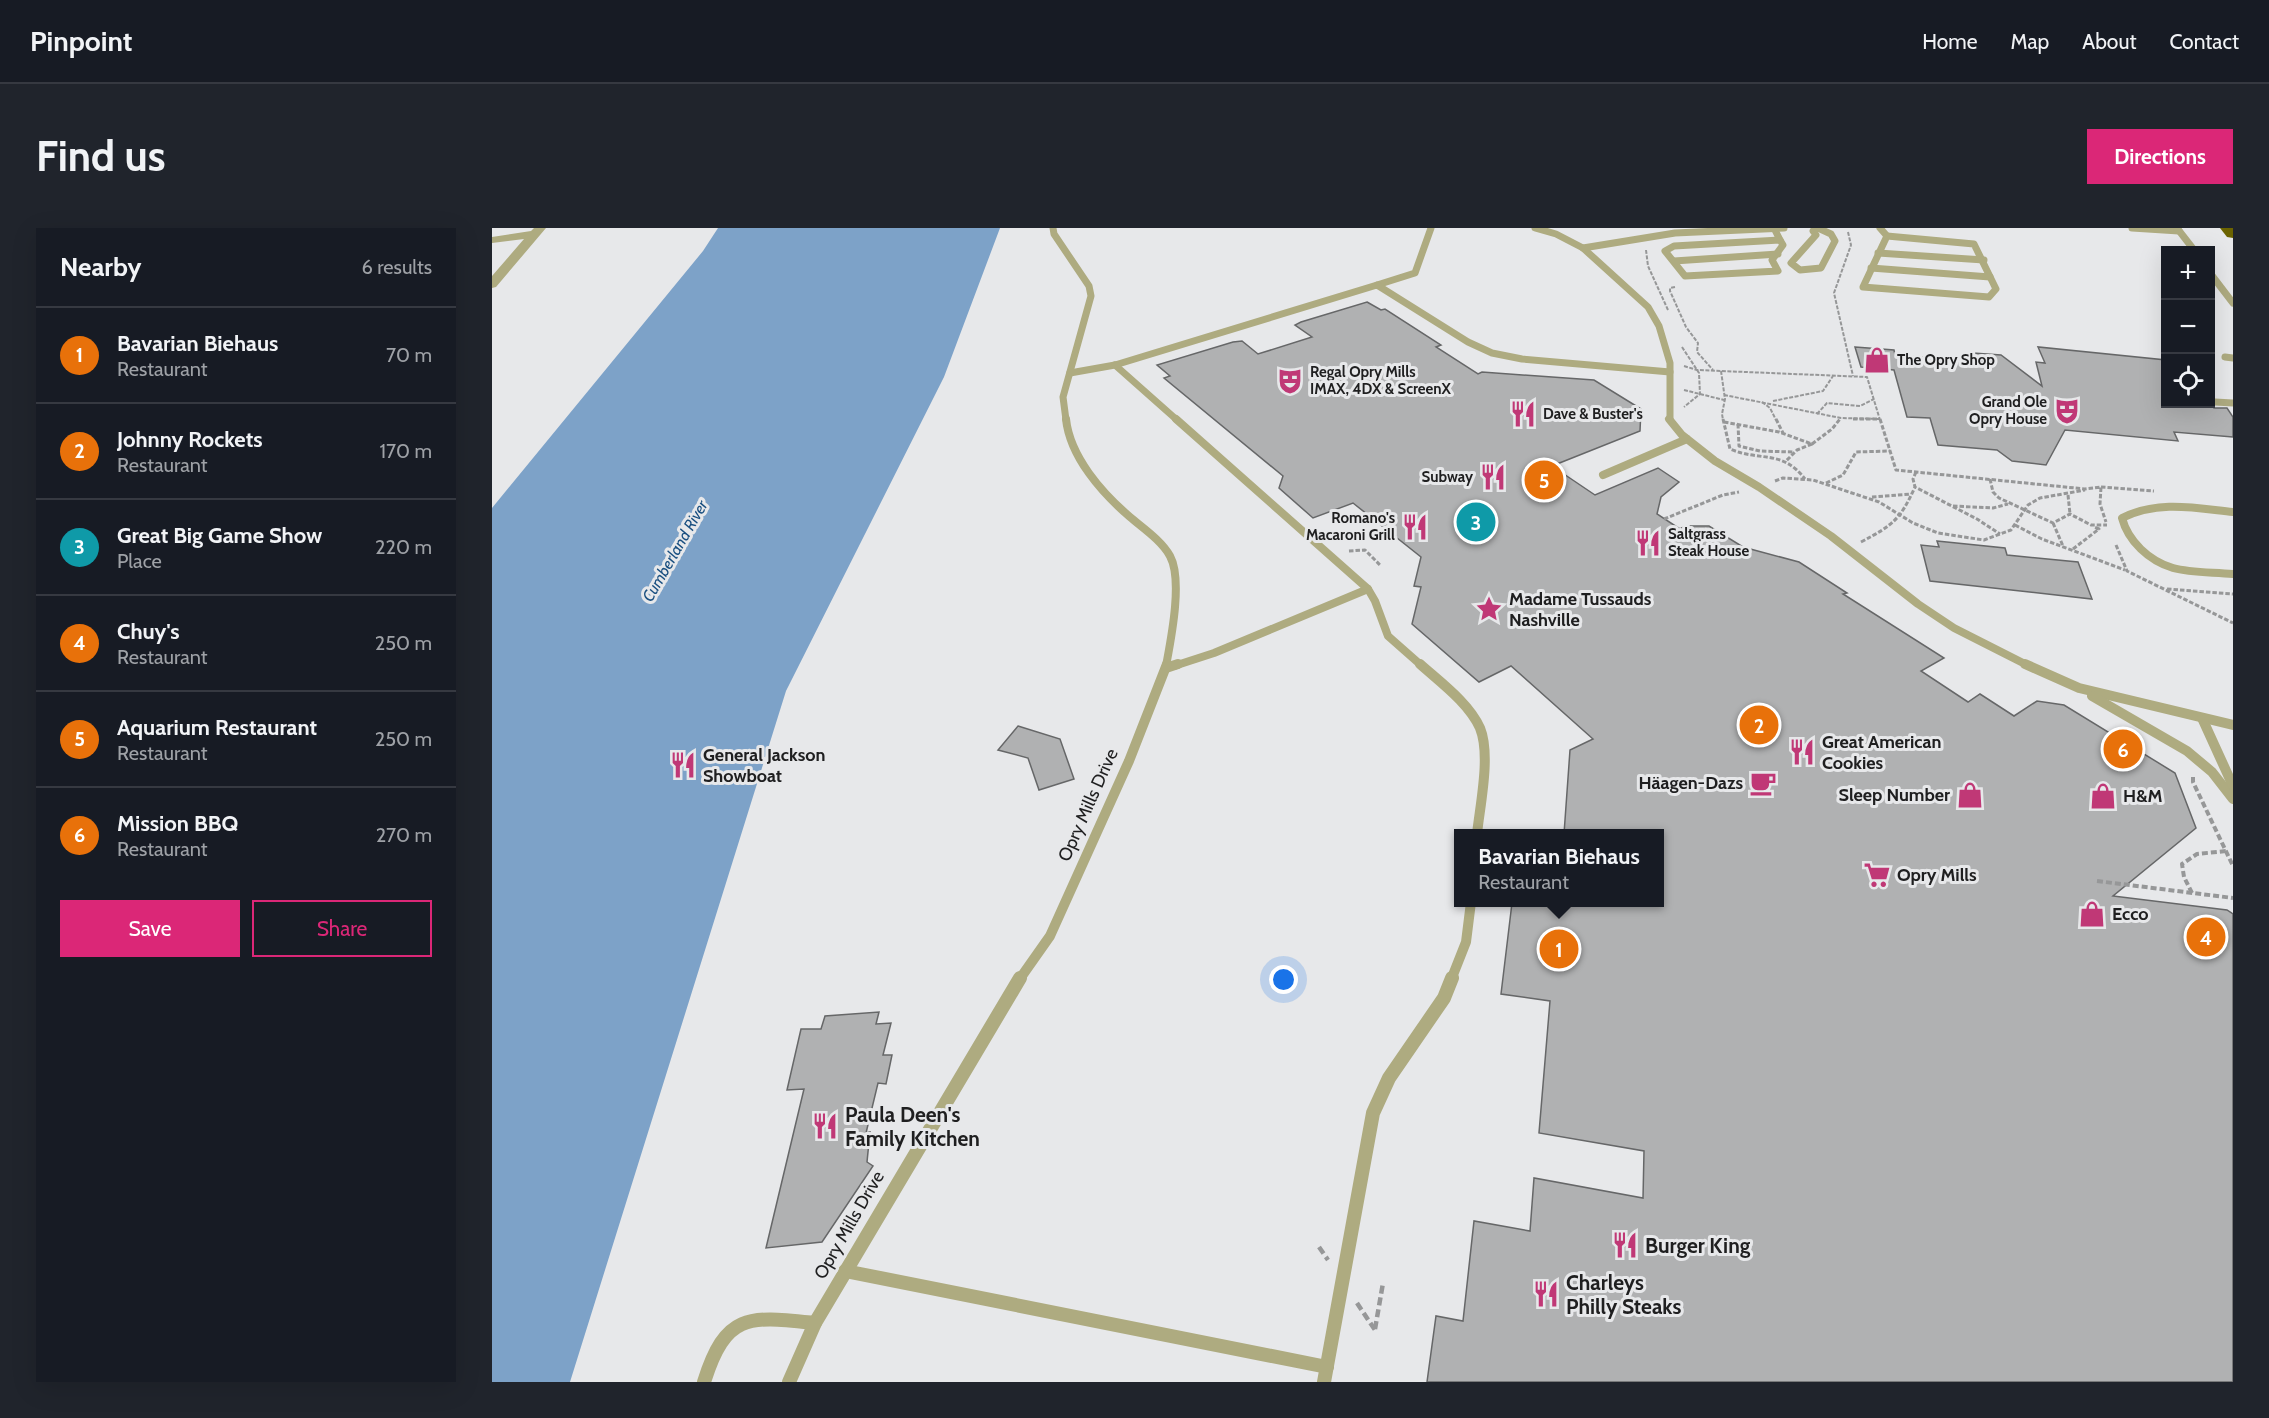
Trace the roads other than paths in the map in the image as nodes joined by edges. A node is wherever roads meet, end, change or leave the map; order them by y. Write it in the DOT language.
graph roads {
  1 [pos="1053,228"];
  2 [pos="1431,228"];
  3 [pos="1535,228"];
  4 [pos="1774,228"];
  5 [pos="1784,228"];
  6 [pos="1817,228"];
  7 [pos="1880,228"];
  8 [pos="2132,228"];
  9 [pos="2229,228"];
  10 [pos="2178,229"];
  11 [pos="538,231"];
  12 [pos="2233,233"];
  13 [pos="1887,236"];
  14 [pos="492,240"];
  15 [pos="1781,240"];
  16 [pos="2191,246"];
  17 [pos="1583,248"];
  18 [pos="1878,252"];
  19 [pos="1778,254"];
  20 [pos="1984,260"];
  21 [pos="1674,261"];
  22 [pos="1871,268"];
  23 [pos="1990,277"];
  24 [pos="2215,278"];
  25 [pos="492,284"];
  26 [pos="1377,285"];
  27 [pos="2233,303"];
  28 [pos="1115,365"];
  29 [pos="1670,368"];
  30 [pos="1070,373"];
  31 [pos="2215,402"];
  32 [pos="2233,403"];
  33 [pos="1687,439"];
  34 [pos="1604,475"];
  35 [pos="2233,512"];
  36 [pos="2233,574"];
  37 [pos="1368,589"];
  38 [pos="1166,668"];
  39 [pos="2079,688"];
  40 [pos="2202,718"];
  41 [pos="2233,725"];
  42 [pos="2233,786"];
  43 [pos="2233,799"];
  44 [pos="1478,829"];
  45 [pos="1470,907"];
  46 [pos="844,1271"];
  47 [pos="815,1323"];
  48 [pos="1325,1374"];
  49 [pos="704,1382"];
  50 [pos="789,1382"];
  1 -- 30 [label="lane, Opry Mills Drive"];
  2 -- 26 [label="lane"];
  3 -- 17 [label="lane"];
  4 -- 5 [label="lane"];
  4 -- 15 [label="lane"];
  4 -- 17 [label="lane"];
  6 -- 6 [label="lane"];
  7 -- 13 [label="lane"];
  8 -- 10 [label="lane"];
  9 -- 12 [label="highway"];
  10 -- 16 [label="lane"];
  11 -- 14 [label="street"];
  11 -- 25 [label="street"];
  13 -- 18 [label="lane"];
  13 -- 20 [label="lane"];
  15 -- 19 [label="lane"];
  15 -- 21 [label="lane"];
  17 -- 29 [label="lane"];
  18 -- 20 [label="lane"];
  18 -- 22 [label="lane"];
  19 -- 21 [label="lane"];
  19 -- 21 [label="lane"];
  20 -- 23 [label="lane"];
  22 -- 23 [label="lane"];
  22 -- 23 [label="lane"];
  24 -- 27 [label="lane"];
  26 -- 28 [label="lane"];
  26 -- 29 [label="lane"];
  28 -- 30 [label="lane"];
  28 -- 37 [label="lane"];
  29 -- 33 [label="lane"];
  30 -- 38 [label="lane, Opry Mills Drive"];
  31 -- 32 [label="lane"];
  33 -- 34 [label="lane"];
  33 -- 39 [label="lane"];
  35 -- 36 [label="lane"];
  37 -- 38 [label="lane"];
  37 -- 44 [label="lane"];
  38 -- 46 [label="lane, Opry Mills Drive"];
  39 -- 40 [label="lane"];
  39 -- 43 [label="lane"];
  40 -- 41 [label="lane"];
  40 -- 42 [label="lane"];
  45 -- 48 [label="lane"];
  46 -- 47 [label="lane, Opry Mills Drive"];
  46 -- 48 [label="lane"];
  47 -- 49 [label="lane"];
  47 -- 50 [label="lane, Opry Mills Drive"];
}
